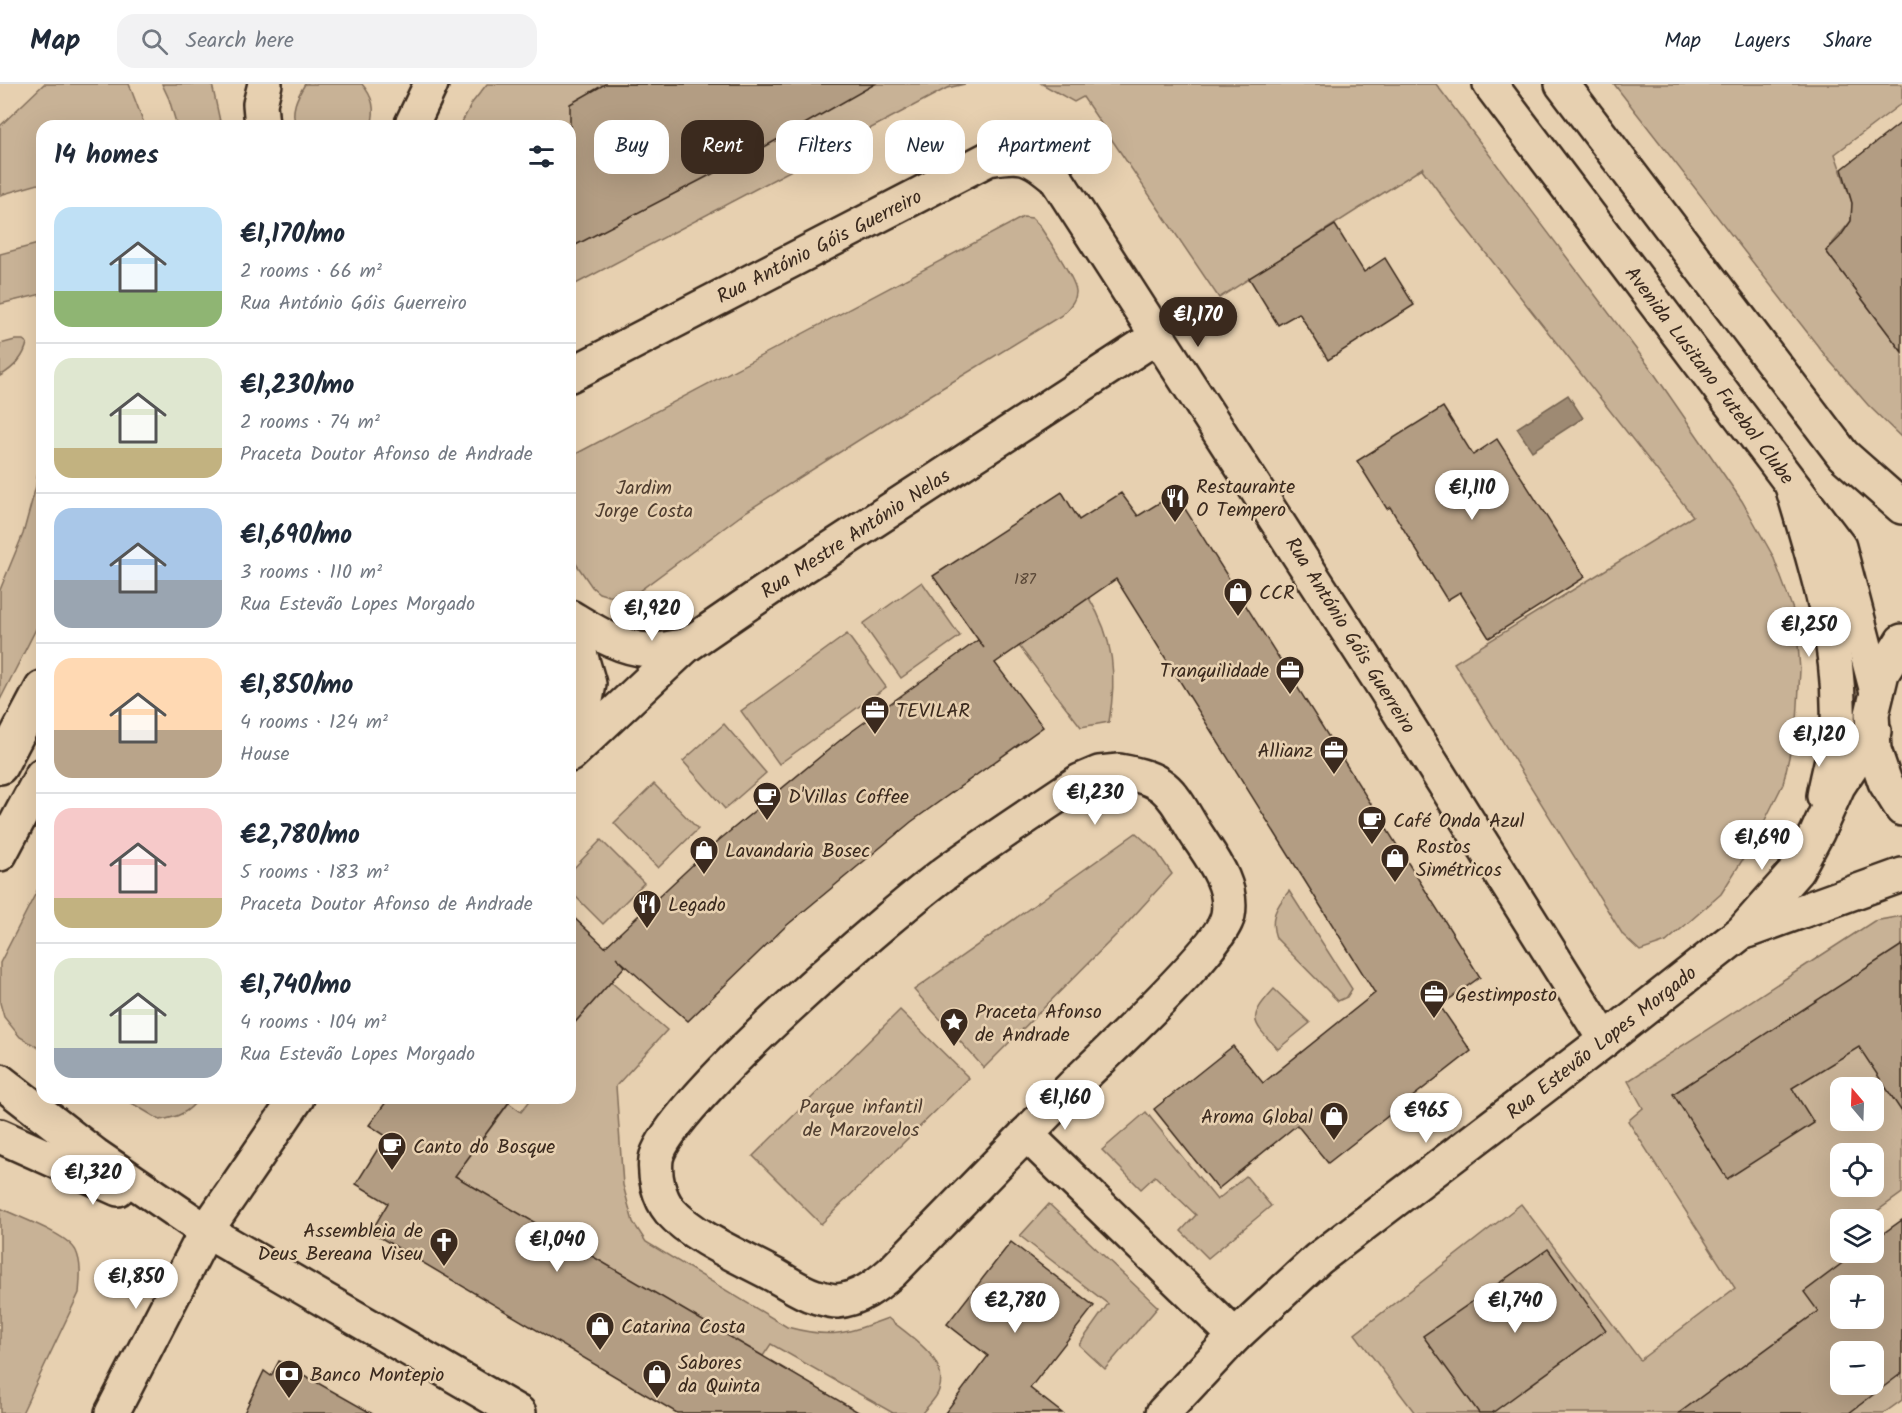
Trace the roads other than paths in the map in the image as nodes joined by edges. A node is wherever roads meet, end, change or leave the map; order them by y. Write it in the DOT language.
graph roads {
  1 [pos="406,84"];
  2 [pos="431,84"];
  3 [pos="1490,84"];
  4 [pos="1562,84"];
  5 [pos="410,120"];
  6 [pos="413,120"];
  7 [pos="1159,335"];
  8 [pos="576,372"];
  9 [pos="1791,483"];
  10 [pos="1902,507"];
  11 [pos="576,621"];
  12 [pos="576,638"];
  13 [pos="1902,640"];
  14 [pos="686,646"];
  15 [pos="586,670"];
  16 [pos="652,677"];
  17 [pos="1877,692"];
  18 [pos="36,699"];
  19 [pos="576,722"];
  20 [pos="1874,731"];
  21 [pos="576,749"];
  22 [pos="0,768"];
  23 [pos="36,786"];
  24 [pos="1902,808"];
  25 [pos="1817,833"];
  26 [pos="0,854"];
  27 [pos="1902,875"];
  28 [pos="1742,932"];
  29 [pos="1605,1040"];
  30 [pos="0,1081"];
  31 [pos="293,1104"];
  32 [pos="1026,1134"];
  33 [pos="0,1136"];
  34 [pos="206,1231"];
  35 [pos="1235,1335"];
  36 [pos="112,1413"];
  37 [pos="519,1413"];
  38 [pos="1162,1413"];
  1 -- 5 [label="street"];
  2 -- 6 [label="street"];
  3 -- 9 [label="street, Avenida Lusitano Futebol Clube"];
  4 -- 10 [label="street"];
  7 -- 8 [label="street, Rua António Góis Guerreiro"];
  7 -- 14 [label="street, Rua Mestre António Nelas"];
  7 -- 29 [label="street, Rua António Góis Guerreiro"];
  9 -- 17 [label="street, Avenida Lusitano Futebol Clube"];
  9 -- 25 [label="street"];
  11 -- 14 [label="street"];
  12 -- 15 [label="street"];
  13 -- 17 [label="street"];
  14 -- 16 [label="street, Rua Mestre António Nelas"];
  15 -- 16 [label="street"];
  15 -- 19 [label="street"];
  16 -- 21 [label="street, Rua Mestre António Nelas"];
  17 -- 20 [label="street"];
  18 -- 22 [label="street"];
  20 -- 24 [label="street"];
  20 -- 25 [label="street, Rua Estevão Lopes Morgado"];
  23 -- 26 [label="street"];
  25 -- 28 [label="street, Rua Estevão Lopes Morgado"];
  27 -- 28 [label="street, Rua Estevão Lopes Morgado"];
  28 -- 29 [label="street, Rua Estevão Lopes Morgado"];
  29 -- 35 [label="street, Rua Estevão Lopes Morgado"];
  30 -- 34 [label="street"];
  31 -- 34 [label="street"];
  32 -- 32 [label="street"];
  32 -- 35 [label="street"];
  33 -- 34 [label="street"];
  34 -- 36 [label="street"];
  34 -- 37 [label="street"];
  35 -- 38 [label="street, Rua Estevão Lopes Morgado"];
}
